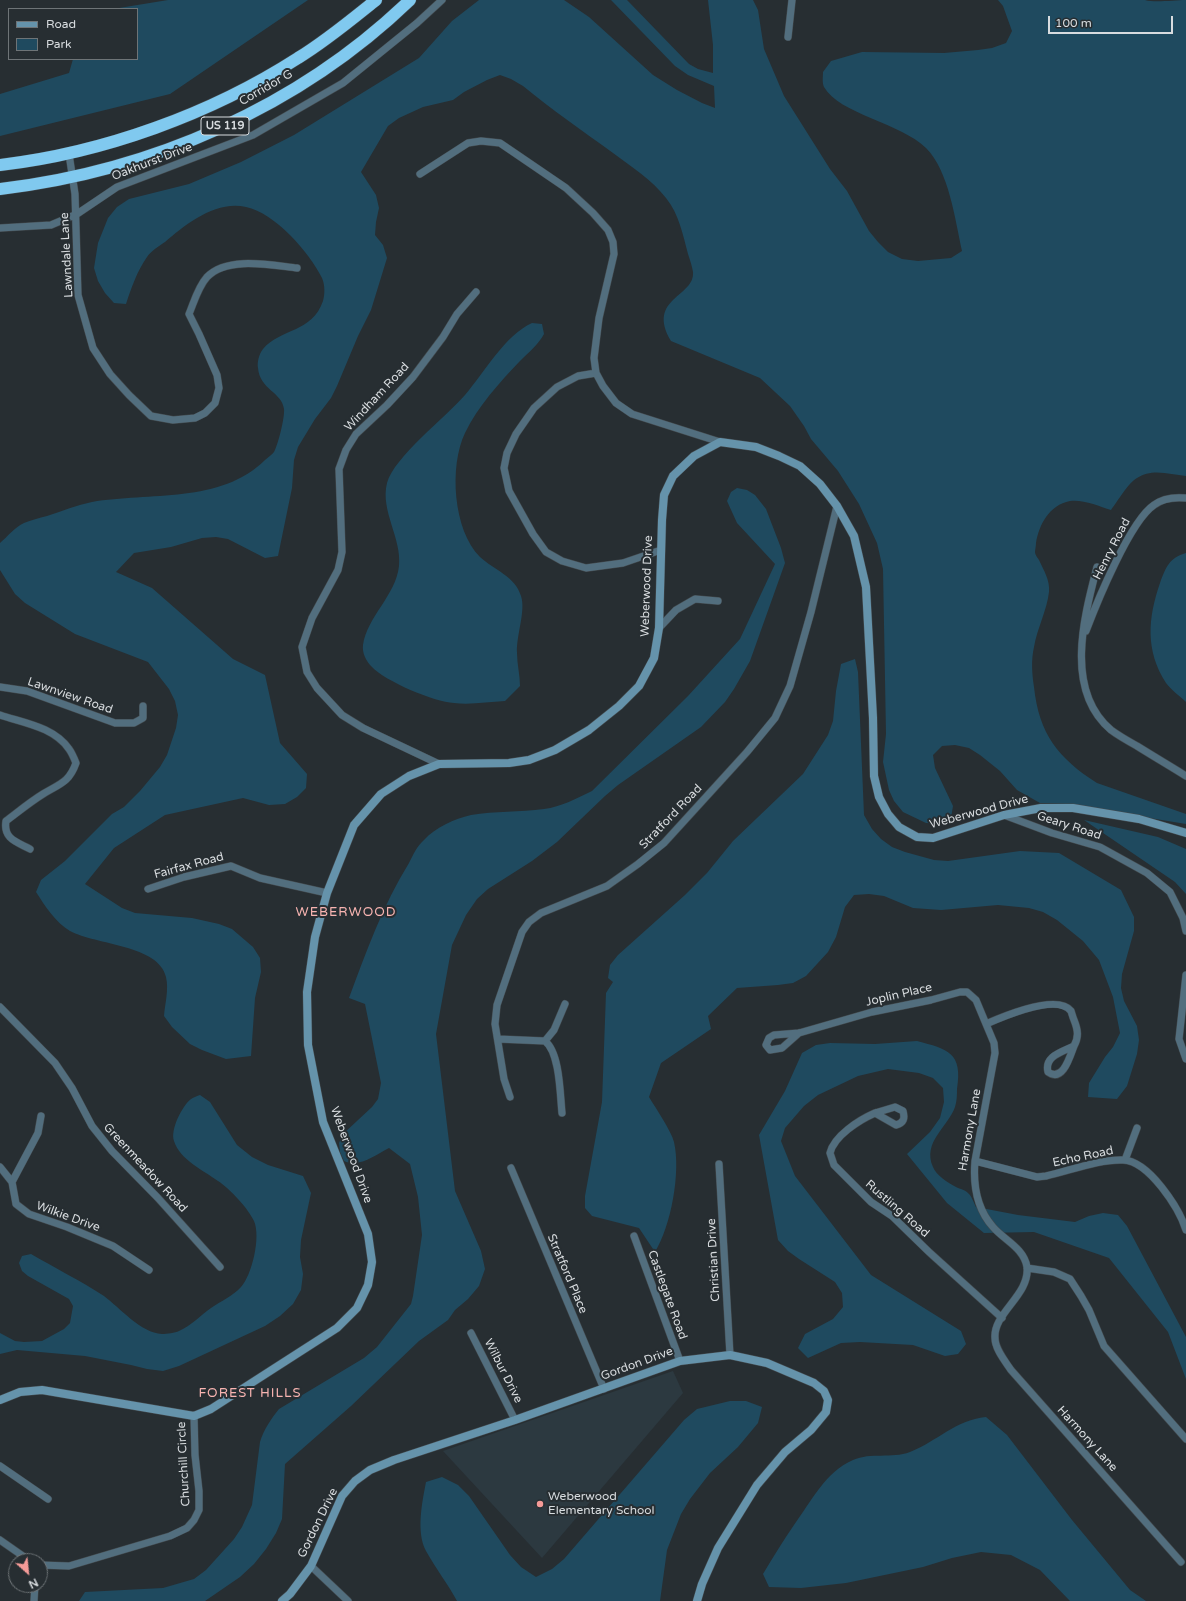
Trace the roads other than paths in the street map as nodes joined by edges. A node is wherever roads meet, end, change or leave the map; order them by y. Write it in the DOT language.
graph roads {
  1 [pos="376,0"];
  2 [pos="410,0"];
  3 [pos="442,0"];
  4 [pos="792,0"];
  5 [pos="788,37"];
  6 [pos="69,154"];
  7 [pos="0,165"];
  8 [pos="420,174"];
  9 [pos="73,177"];
  10 [pos="0,189"];
  11 [pos="77,214"];
  12 [pos="0,228"];
  13 [pos="297,268"];
  14 [pos="476,292"];
  15 [pos="596,373"];
  16 [pos="720,442"];
  17 [pos="1186,498"];
  18 [pos="837,506"];
  19 [pos="661,550"];
  20 [pos="1097,567"];
  21 [pos="718,601"];
  22 [pos="659,628"];
  23 [pos="1083,638"];
  24 [pos="0,687"];
  25 [pos="143,706"];
  26 [pos="0,715"];
  27 [pos="440,764"];
  28 [pos="1186,776"];
  29 [pos="1004,815"];
  30 [pos="1186,833"];
  31 [pos="30,849"];
  32 [pos="148,889"];
  33 [pos="327,893"];
  34 [pos="1186,931"];
  35 [pos="1186,975"];
  36 [pos="566,1004"];
  37 [pos="0,1007"];
  38 [pos="986,1024"];
  39 [pos="799,1033"];
  40 [pos="498,1040"];
  41 [pos="545,1041"];
  42 [pos="1074,1046"];
  43 [pos="1186,1059"];
  44 [pos="510,1097"];
  45 [pos="562,1113"];
  46 [pos="875,1113"];
  47 [pos="41,1116"];
  48 [pos="1137,1128"];
  49 [pos="1125,1160"];
  50 [pos="975,1161"];
  51 [pos="719,1164"];
  52 [pos="0,1167"];
  53 [pos="511,1168"];
  54 [pos="12,1182"];
  55 [pos="1186,1230"];
  56 [pos="634,1236"];
  57 [pos="220,1266"];
  58 [pos="1027,1268"];
  59 [pos="150,1270"];
  60 [pos="1002,1318"];
  61 [pos="471,1333"];
  62 [pos="730,1355"];
  63 [pos="680,1361"];
  64 [pos="604,1389"];
  65 [pos="0,1400"];
  66 [pos="194,1416"];
  67 [pos="515,1420"];
  68 [pos="1186,1439"];
  69 [pos="0,1466"];
  70 [pos="48,1499"];
  71 [pos="0,1540"];
  72 [pos="19,1553"];
  73 [pos="1181,1562"];
  74 [pos="48,1565"];
  75 [pos="311,1566"];
  76 [pos="282,1601"];
  77 [pos="348,1601"];
  78 [pos="697,1601"];
  1 -- 6 [label="highway, Corridor G / US 119"];
  2 -- 9 [label="highway, Corridor G / US 119"];
  3 -- 11 [label="street, Oakhurst Drive"];
  4 -- 5 [label="street"];
  6 -- 7 [label="highway, US 119"];
  6 -- 9 [label="street, Lawndale Lane"];
  8 -- 15 [label="street"];
  9 -- 10 [label="highway, Corridor G / US 119"];
  9 -- 11 [label="street, Lawndale Lane"];
  11 -- 12 [label="street, Oakhurst Drive"];
  11 -- 13 [label="street, Lawndale Lane"];
  14 -- 27 [label="street, Windham Road"];
  15 -- 16 [label="street"];
  15 -- 19 [label="street"];
  16 -- 18 [label="street, Weberwood Drive"];
  16 -- 19 [label="street, Weberwood Drive"];
  17 -- 23 [label="street, Henry Road"];
  18 -- 29 [label="street, Weberwood Drive"];
  18 -- 40 [label="street, Stratford Road"];
  19 -- 22 [label="street, Weberwood Drive"];
  20 -- 23 [label="street"];
  21 -- 22 [label="street"];
  22 -- 27 [label="street, Weberwood Drive"];
  23 -- 28 [label="street"];
  24 -- 25 [label="street, Lawnview Road"];
  26 -- 31 [label="street"];
  27 -- 33 [label="street, Weberwood Drive"];
  29 -- 30 [label="street, Weberwood Drive"];
  29 -- 34 [label="street, Geary Road"];
  32 -- 33 [label="street, Fairfax Road"];
  33 -- 66 [label="street, Weberwood Drive"];
  35 -- 43 [label="street"];
  36 -- 41 [label="street"];
  37 -- 57 [label="street, Greenmeadow Road"];
  38 -- 39 [label="street, Joplin Place"];
  38 -- 42 [label="street"];
  38 -- 50 [label="street, Harmony Lane"];
  40 -- 41 [label="street"];
  40 -- 44 [label="street, Stratford Road"];
  41 -- 45 [label="street"];
  46 -- 60 [label="street, Rustling Road"];
  47 -- 54 [label="street"];
  48 -- 49 [label="street"];
  49 -- 50 [label="street, Echo Road"];
  49 -- 55 [label="street, Echo Road"];
  50 -- 58 [label="street, Harmony Lane"];
  51 -- 62 [label="street, Christian Drive"];
  52 -- 54 [label="street, Wilkie Drive"];
  53 -- 64 [label="street, Stratford Place"];
  54 -- 59 [label="street, Wilkie Drive"];
  56 -- 63 [label="street, Castlegate Road"];
  58 -- 60 [label="street, Harmony Lane"];
  58 -- 68 [label="street"];
  60 -- 73 [label="street, Harmony Lane"];
  61 -- 67 [label="street, Wilbur Drive"];
  62 -- 63 [label="street, Gordon Drive"];
  62 -- 78 [label="street, Gordon Drive"];
  63 -- 64 [label="street, Gordon Drive"];
  64 -- 67 [label="street, Gordon Drive"];
  65 -- 66 [label="street, Churchill Circle"];
  66 -- 74 [label="street, Churchill Circle"];
  67 -- 75 [label="street, Gordon Drive"];
  69 -- 70 [label="street"];
  71 -- 72 [label="street"];
  75 -- 76 [label="street, Gordon Drive"];
  75 -- 77 [label="street"];
}
